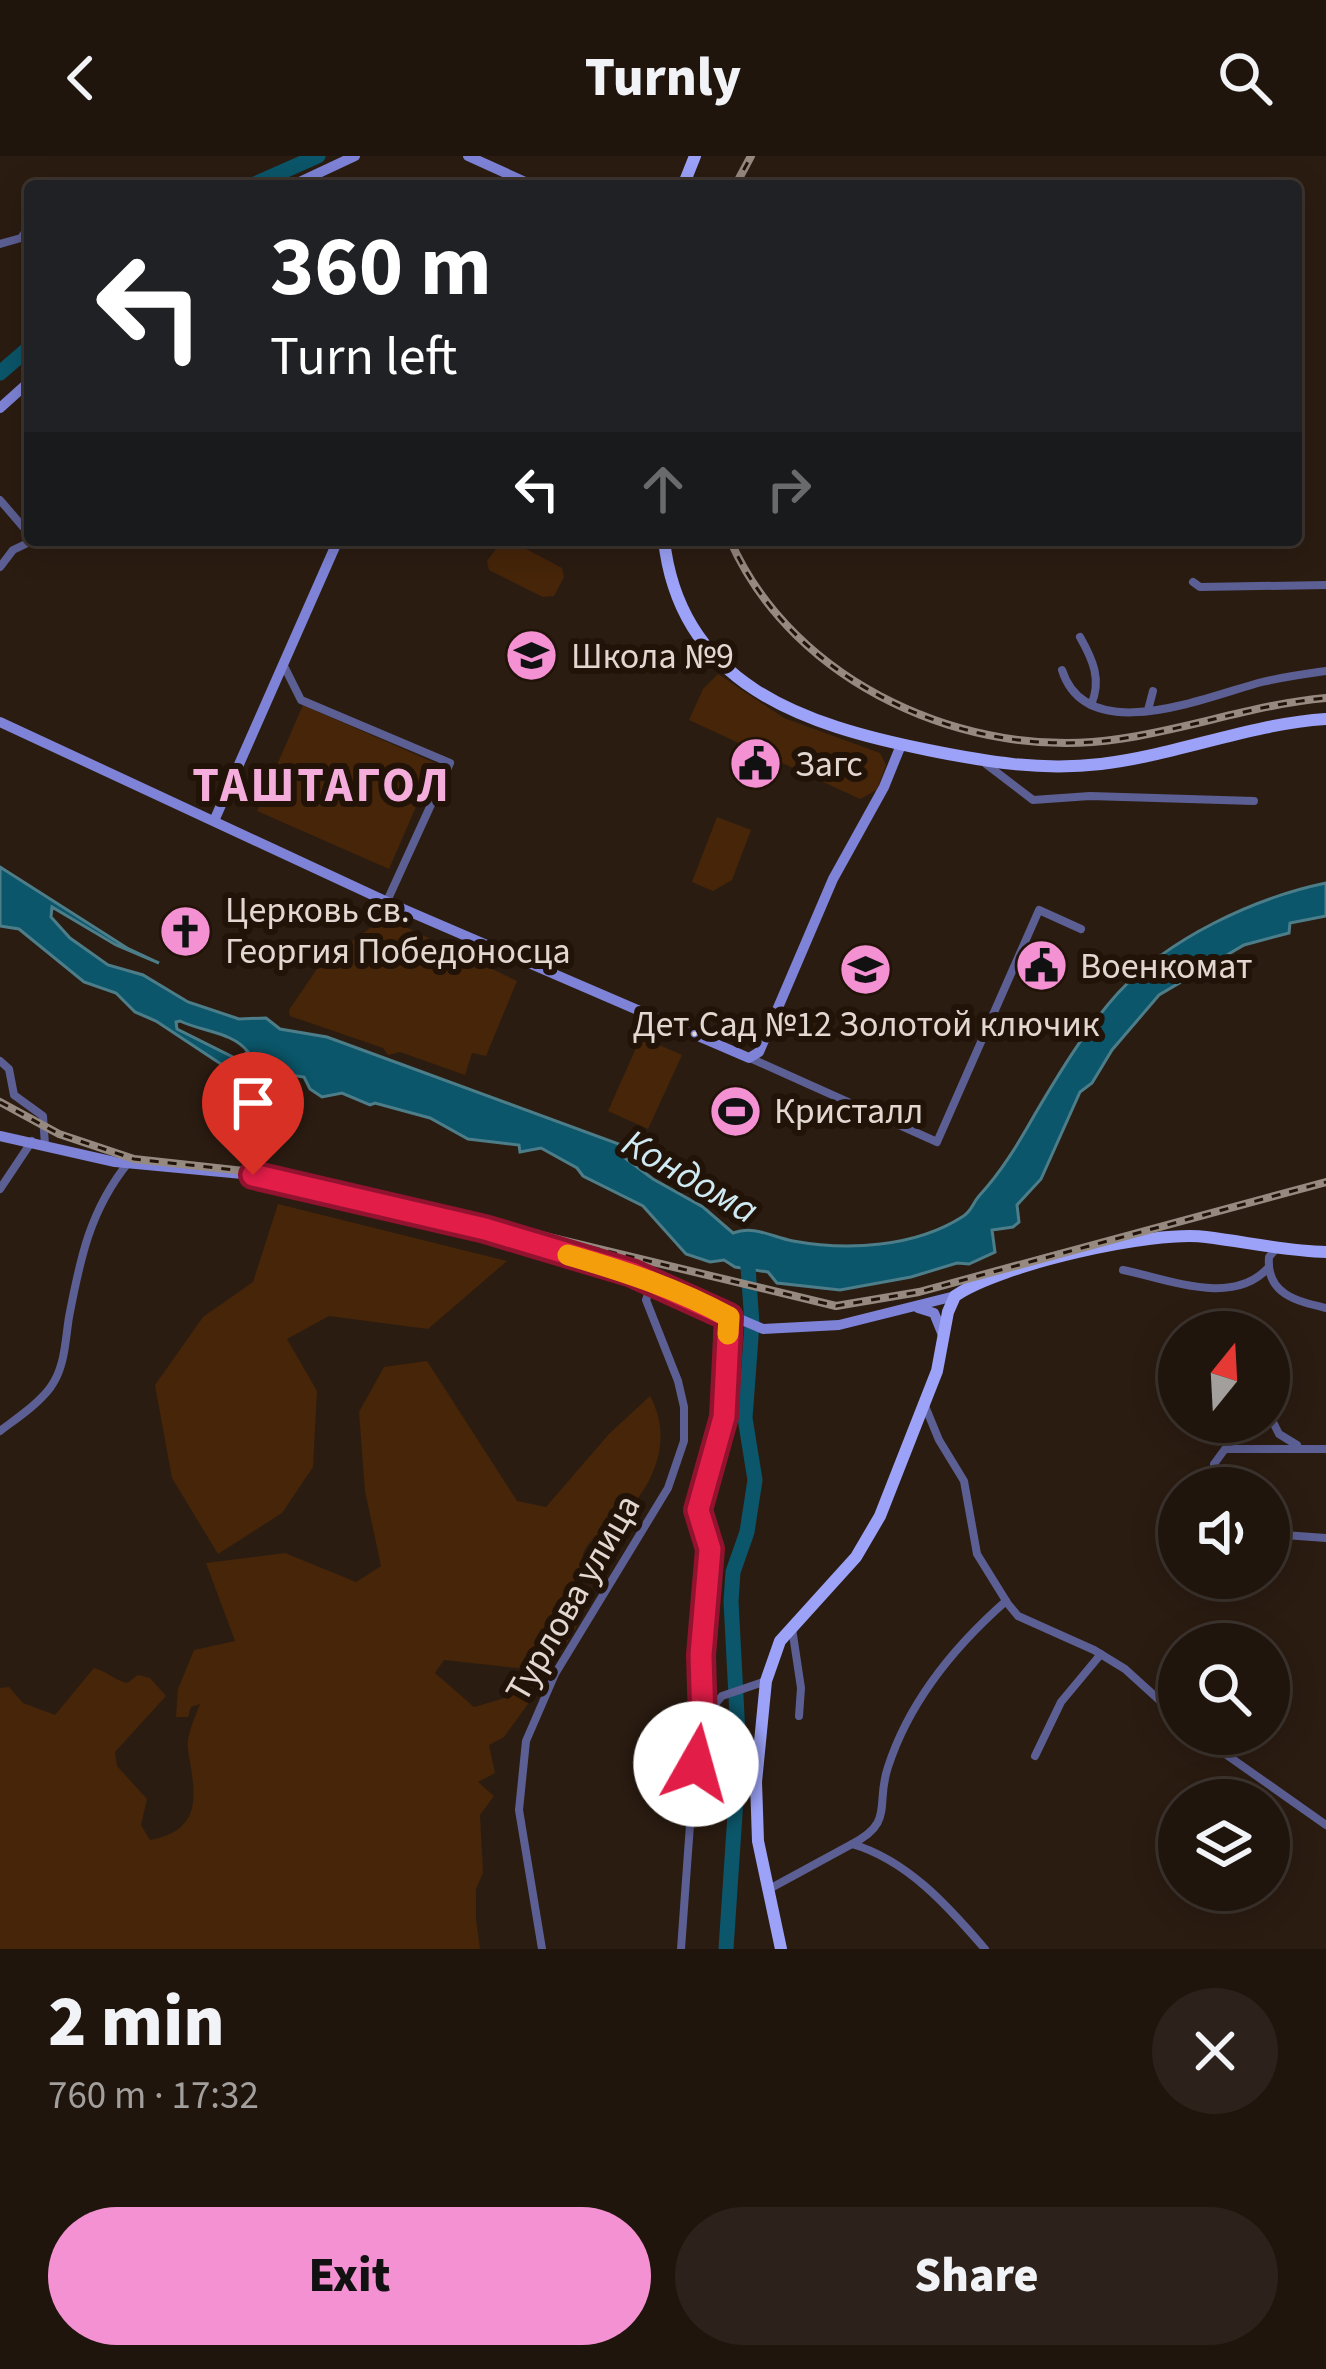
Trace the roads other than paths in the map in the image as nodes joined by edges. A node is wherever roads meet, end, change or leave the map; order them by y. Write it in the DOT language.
graph roads {
  1 [pos="355,156"];
  2 [pos="468,156"];
  3 [pos="503,173"];
  4 [pos="304,180"];
  5 [pos="500,180"];
  6 [pos="520,180"];
  7 [pos="24,387"];
  8 [pos="0,408"];
  9 [pos="0,500"];
  10 [pos="24,528"];
  11 [pos="24,544"];
  12 [pos="335,546"];
  13 [pos="665,546"];
  14 [pos="0,567"];
  15 [pos="1193,581"];
  16 [pos="1326,585"];
  17 [pos="1080,637"];
  18 [pos="284,666"];
  19 [pos="1062,670"];
  20 [pos="1326,671"];
  21 [pos="1153,691"];
  22 [pos="1091,705"];
  23 [pos="1148,710"];
  24 [pos="1321,718"];
  25 [pos="0,722"];
  26 [pos="902,745"];
  27 [pos="983,762"];
  28 [pos="1254,801"];
  29 [pos="214,821"];
  30 [pos="386,901"];
  31 [pos="1081,929"];
  32 [pos="748,1058"];
  33 [pos="0,1061"];
  34 [pos="0,1136"];
  35 [pos="38,1143"];
  36 [pos="128,1163"];
  37 [pos="0,1189"];
  38 [pos="1275,1250"];
  39 [pos="1326,1252"];
  40 [pos="1268,1268"];
  41 [pos="1123,1270"];
  42 [pos="652,1282"];
  43 [pos="955,1295"];
  44 [pos="915,1307"];
  45 [pos="1326,1308"];
  46 [pos="734,1319"];
  47 [pos="944,1342"];
  48 [pos="925,1404"];
  49 [pos="0,1431"];
  50 [pos="1290,1437"];
  51 [pos="1298,1446"];
  52 [pos="1326,1449"];
  53 [pos="1214,1467"];
  54 [pos="1290,1535"];
  55 [pos="1326,1538"];
  56 [pos="1006,1601"];
  57 [pos="791,1625"];
  58 [pos="1101,1654"];
  59 [pos="766,1681"];
  60 [pos="1158,1699"];
  61 [pos="800,1715"];
  62 [pos="703,1722"];
  63 [pos="1227,1755"];
  64 [pos="1035,1756"];
  65 [pos="1326,1825"];
  66 [pos="852,1844"];
  67 [pos="771,1888"];
  68 [pos="542,1949"];
  69 [pos="682,1949"];
  70 [pos="781,1949"];
  71 [pos="985,1949"];
  1 -- 4 [label="street"];
  2 -- 3 [label="street"];
  3 -- 5 [label="street"];
  3 -- 6 [label="street"];
  7 -- 8 [label="street"];
  9 -- 10 [label="street"];
  11 -- 14 [label="street"];
  12 -- 18 [label="street"];
  13 -- 26 [label="main road"];
  15 -- 16 [label="street"];
  17 -- 22 [label="street"];
  18 -- 29 [label="street"];
  18 -- 30 [label="street"];
  19 -- 22 [label="street"];
  20 -- 23 [label="street"];
  21 -- 23 [label="street"];
  22 -- 23 [label="street"];
  24 -- 27 [label="main road"];
  25 -- 29 [label="street"];
  26 -- 27 [label="main road"];
  26 -- 32 [label="street"];
  27 -- 28 [label="street"];
  29 -- 30 [label="street"];
  30 -- 32 [label="street"];
  31 -- 32 [label="street"];
  33 -- 35 [label="street"];
  34 -- 35 [label="street"];
  35 -- 36 [label="street"];
  35 -- 37 [label="street"];
  36 -- 42 [label="street"];
  36 -- 49 [label="street"];
  38 -- 39 [label="main road"];
  38 -- 40 [label="street"];
  38 -- 43 [label="main road"];
  40 -- 41 [label="street"];
  40 -- 45 [label="street"];
  42 -- 46 [label="street"];
  42 -- 68 [label="street, Турлова улица"];
  43 -- 44 [label="street"];
  43 -- 47 [label="main road"];
  44 -- 46 [label="street"];
  44 -- 47 [label="street"];
  46 -- 62 [label="street"];
  47 -- 48 [label="main road"];
  48 -- 56 [label="street"];
  48 -- 57 [label="main road"];
  50 -- 51 [label="street"];
  51 -- 52 [label="street"];
  51 -- 53 [label="street"];
  54 -- 55 [label="street"];
  56 -- 58 [label="street"];
  56 -- 66 [label="street"];
  57 -- 59 [label="main road"];
  57 -- 61 [label="street"];
  58 -- 60 [label="street"];
  58 -- 64 [label="street"];
  59 -- 62 [label="street"];
  59 -- 67 [label="main road"];
  62 -- 69 [label="street"];
  63 -- 65 [label="street"];
  66 -- 67 [label="street"];
  66 -- 71 [label="street"];
  67 -- 70 [label="main road"];
}
